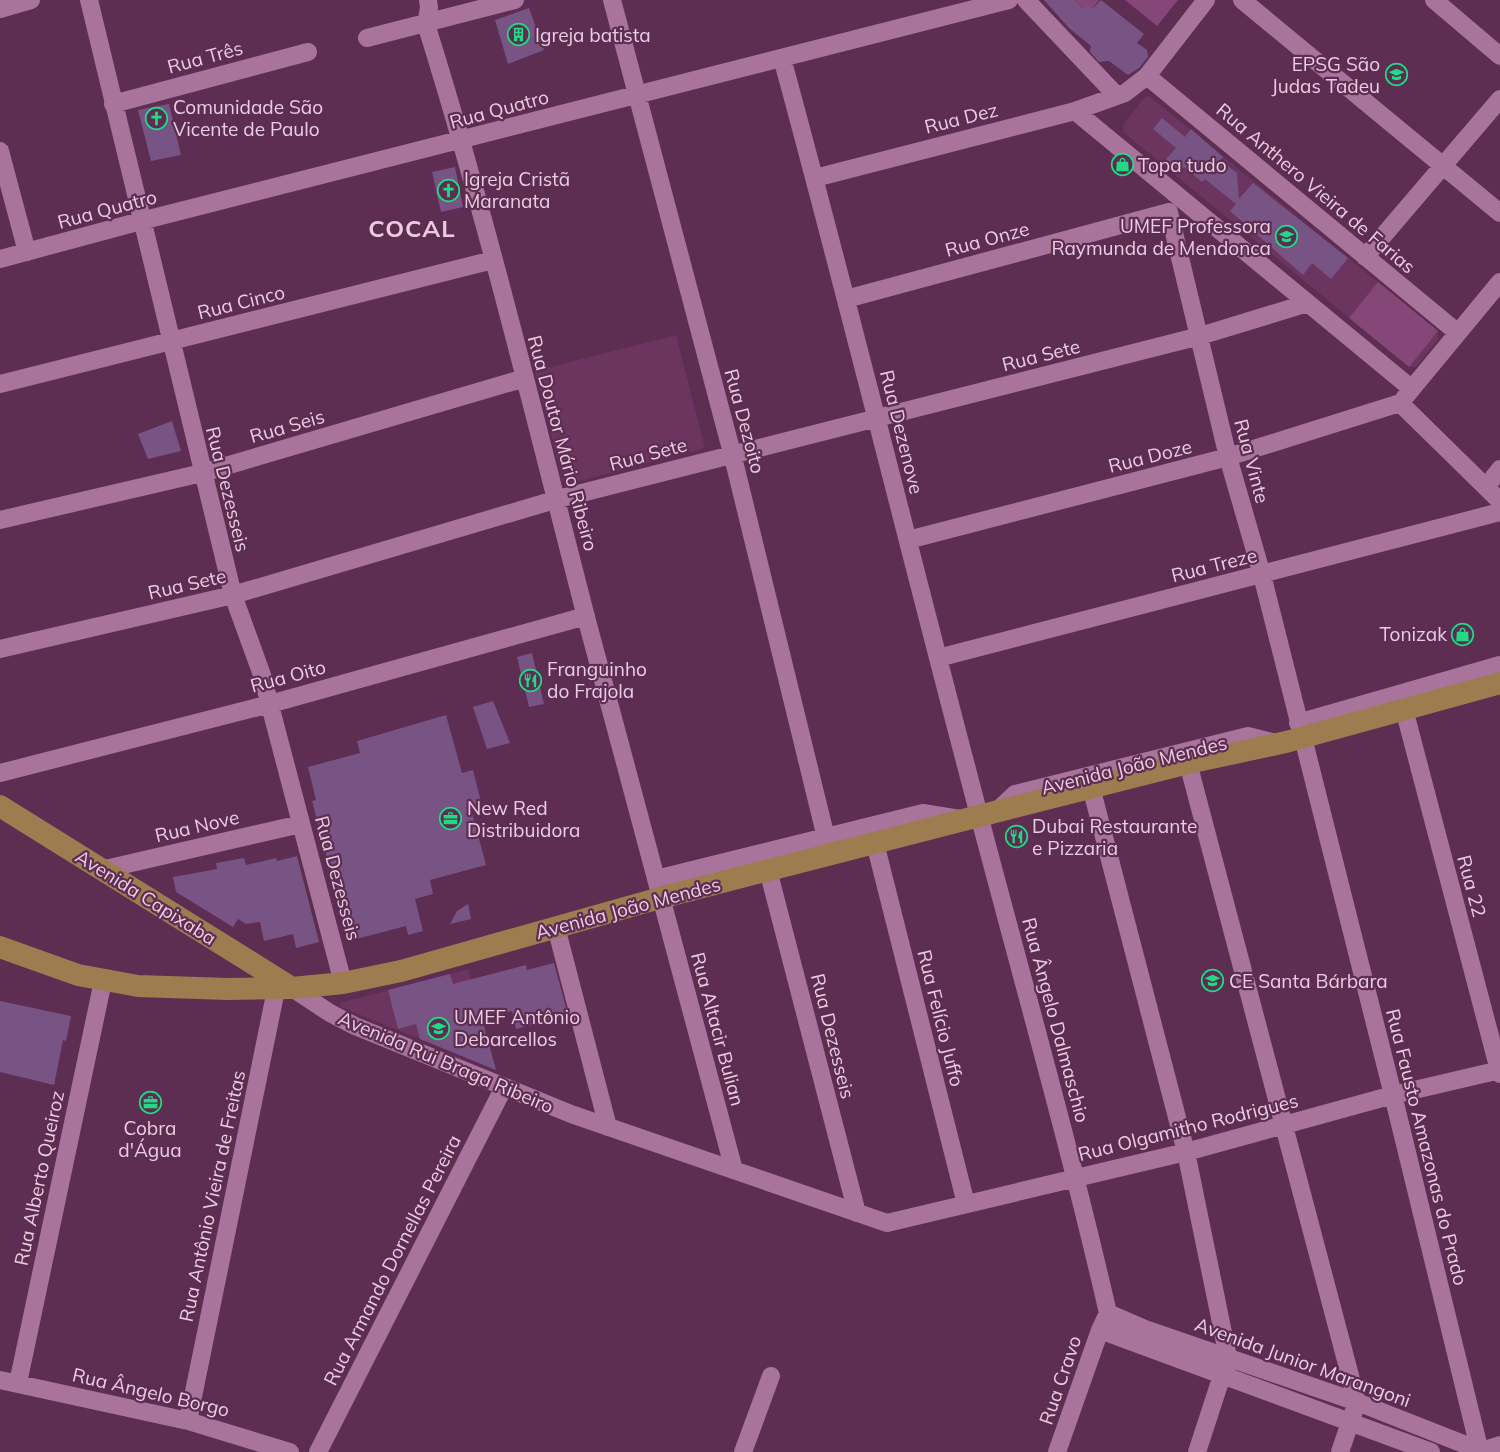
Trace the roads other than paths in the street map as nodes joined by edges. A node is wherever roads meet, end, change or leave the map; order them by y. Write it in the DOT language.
graph roads {
  1 [pos="31,0"];
  2 [pos="89,0"];
  3 [pos="428,0"];
  4 [pos="515,0"];
  5 [pos="612,0"];
  6 [pos="1009,0"];
  7 [pos="1026,0"];
  8 [pos="1206,0"];
  9 [pos="1242,0"];
  10 [pos="1434,0"];
  11 [pos="0,8"];
  12 [pos="426,24"];
  13 [pos="367,38"];
  14 [pos="308,52"];
  15 [pos="1500,56"];
  16 [pos="782,58"];
  17 [pos="1148,76"];
  18 [pos="636,95"];
  19 [pos="1117,96"];
  20 [pos="1500,99"];
  21 [pos="113,104"];
  22 [pos="1075,111"];
  23 [pos="462,141"];
  24 [pos="0,151"];
  25 [pos="1444,166"];
  26 [pos="815,178"];
  27 [pos="1180,198"];
  28 [pos="1169,212"];
  29 [pos="1500,213"];
  30 [pos="141,221"];
  31 [pos="27,252"];
  32 [pos="1365,257"];
  33 [pos="0,259"];
  34 [pos="493,260"];
  35 [pos="1500,282"];
  36 [pos="846,298"];
  37 [pos="1308,303"];
  38 [pos="1458,333"];
  39 [pos="1200,336"];
  40 [pos="172,342"];
  41 [pos="525,378"];
  42 [pos="0,384"];
  43 [pos="1412,389"];
  44 [pos="1400,403"];
  45 [pos="878,418"];
  46 [pos="732,454"];
  47 [pos="1228,457"];
  48 [pos="1500,469"];
  49 [pos="202,473"];
  50 [pos="1486,487"];
  51 [pos="558,499"];
  52 [pos="1500,501"];
  53 [pos="1500,512"];
  54 [pos="0,520"];
  55 [pos="908,540"];
  56 [pos="1262,575"];
  57 [pos="232,595"];
  58 [pos="586,616"];
  59 [pos="0,649"];
  60 [pos="938,658"];
  61 [pos="1500,665"];
  62 [pos="1500,684"];
  63 [pos="270,704"];
  64 [pos="1404,709"];
  65 [pos="1300,730"];
  66 [pos="1278,743"];
  67 [pos="1188,763"];
  68 [pos="0,773"];
  69 [pos="1091,787"];
  70 [pos="0,806"];
  71 [pos="980,816"];
  72 [pos="301,824"];
  73 [pos="875,843"];
  74 [pos="828,846"];
  75 [pos="102,870"];
  76 [pos="768,870"];
  77 [pos="658,889"];
  78 [pos="556,927"];
  79 [pos="0,947"];
  80 [pos="103,981"];
  81 [pos="343,983"];
  82 [pos="282,986"];
  83 [pos="1500,1071"];
  84 [pos="504,1087"];
  85 [pos="1393,1095"];
  86 [pos="1284,1124"];
  87 [pos="608,1126"];
  88 [pos="1186,1152"];
  89 [pos="734,1170"];
  90 [pos="1077,1178"];
  91 [pos="966,1204"];
  92 [pos="857,1213"];
  93 [pos="887,1223"];
  94 [pos="1104,1322"];
  95 [pos="1228,1357"];
  96 [pos="771,1376"];
  97 [pos="1223,1376"];
  98 [pos="0,1380"];
  99 [pos="18,1383"];
  100 [pos="1356,1402"];
  101 [pos="188,1421"];
  102 [pos="1350,1422"];
  103 [pos="1500,1445"];
  104 [pos="290,1452"];
  105 [pos="318,1452"];
  106 [pos="743,1452"];
  107 [pos="1058,1452"];
  108 [pos="1197,1452"];
  109 [pos="1340,1452"];
  110 [pos="1431,1452"];
  111 [pos="1481,1452"];
  1 -- 11 [label="street"];
  2 -- 21 [label="street, Rua Dezesseis"];
  3 -- 12 [label="street, Rua Doutor Mário Ribeiro"];
  4 -- 12 [label="street"];
  5 -- 18 [label="street, Rua Dezoito"];
  6 -- 16 [label="street, Rua Quatro"];
  7 -- 19 [label="street"];
  8 -- 17 [label="street, Rua Dez"];
  9 -- 25 [label="street"];
  10 -- 15 [label="street"];
  12 -- 13 [label="street"];
  12 -- 23 [label="street, Rua Doutor Mário Ribeiro"];
  14 -- 21 [label="street, Rua Três"];
  16 -- 18 [label="street, Rua Quatro"];
  16 -- 26 [label="street, Rua Dezenove"];
  17 -- 19 [label="street, Rua Dez"];
  17 -- 32 [label="street, Rua Anthero Vieira de Farias"];
  18 -- 23 [label="street, Rua Quatro"];
  18 -- 46 [label="street, Rua Dezoito"];
  19 -- 22 [label="street, Rua Dez"];
  20 -- 25 [label="street"];
  21 -- 30 [label="street, Rua Dezesseis"];
  22 -- 26 [label="street, Rua Dez"];
  22 -- 27 [label="street"];
  23 -- 30 [label="street, Rua Quatro"];
  23 -- 34 [label="street, Rua Doutor Mário Ribeiro"];
  24 -- 31 [label="street"];
  25 -- 29 [label="street"];
  25 -- 32 [label="street"];
  26 -- 36 [label="street, Rua Dezenove"];
  27 -- 28 [label="street"];
  27 -- 37 [label="street"];
  28 -- 36 [label="street, Rua Onze"];
  28 -- 39 [label="street, Rua Vinte"];
  30 -- 31 [label="street, Rua Quatro"];
  30 -- 40 [label="street, Rua Dezesseis"];
  31 -- 33 [label="street, Rua Quatro"];
  32 -- 38 [label="street, Rua Anthero Vieira de Farias"];
  34 -- 40 [label="street, Rua Cinco"];
  34 -- 41 [label="street, Rua Doutor Mário Ribeiro"];
  35 -- 38 [label="street"];
  36 -- 45 [label="street, Rua Dezenove"];
  37 -- 39 [label="street, Rua Sete"];
  37 -- 43 [label="street"];
  38 -- 43 [label="street"];
  39 -- 45 [label="street, Rua Sete"];
  39 -- 47 [label="street, Rua Vinte"];
  40 -- 42 [label="street, Rua Cinco"];
  40 -- 49 [label="street, Rua Dezesseis"];
  41 -- 49 [label="street, Rua Seis"];
  41 -- 51 [label="street, Rua Doutor Mário Ribeiro"];
  43 -- 44 [label="street"];
  44 -- 47 [label="street, Rua Doze"];
  44 -- 50 [label="street"];
  45 -- 46 [label="street, Rua Sete"];
  45 -- 55 [label="street, Rua Dezenove"];
  46 -- 51 [label="street, Rua Sete"];
  46 -- 74 [label="street, Rua Dezoito"];
  47 -- 55 [label="street, Rua Doze"];
  47 -- 56 [label="street, Rua Vinte"];
  48 -- 50 [label="street"];
  49 -- 54 [label="street, Rua Seis"];
  49 -- 57 [label="street, Rua Dezesseis"];
  50 -- 52 [label="street"];
  51 -- 57 [label="street, Rua Sete"];
  51 -- 58 [label="street, Rua Doutor Mário Ribeiro"];
  53 -- 56 [label="street, Rua Treze"];
  55 -- 60 [label="street, Rua Dezenove"];
  56 -- 60 [label="street, Rua Treze"];
  56 -- 65 [label="street, Rua Vinte"];
  57 -- 59 [label="street, Rua Sete"];
  57 -- 63 [label="street, Rua Dezesseis"];
  58 -- 63 [label="street, Rua Oito"];
  58 -- 77 [label="street, Rua Doutor Mário Ribeiro"];
  60 -- 71 [label="street, Rua Dezenove"];
  61 -- 65 [label="street, Avenida João Mendes"];
  62 -- 64 [label="main road, Avenida João Mendes"];
  63 -- 68 [label="street, Rua Oito"];
  63 -- 72 [label="street, Rua Dezesseis"];
  64 -- 65 [label="main road, Avenida João Mendes"];
  64 -- 83 [label="street, Rua 22"];
  65 -- 66 [label="main road, Avenida João Mendes"];
  65 -- 85 [label="street, Rua Fausto Amazonas do Prado"];
  66 -- 67 [label="main road, Avenida João Mendes"];
  66 -- 71 [label="street, Avenida João Mendes"];
  67 -- 69 [label="main road, Avenida João Mendes"];
  67 -- 86 [label="street"];
  69 -- 71 [label="main road, Avenida João Mendes"];
  69 -- 88 [label="street"];
  70 -- 75 [label="main road, Avenida Capixaba"];
  71 -- 73 [label="main road, Avenida João Mendes"];
  71 -- 74 [label="street, Avenida João Mendes"];
  71 -- 90 [label="street, Rua Ângelo Dalmaschio"];
  72 -- 75 [label="street, Rua Nove"];
  72 -- 81 [label="street, Rua Dezesseis"];
  73 -- 74 [label="main road, Avenida João Mendes"];
  73 -- 91 [label="street, Rua Felício Juffo"];
  74 -- 76 [label="main road, Avenida João Mendes"];
  74 -- 77 [label="street, Avenida João Mendes"];
  75 -- 82 [label="main road, Avenida Capixaba"];
  76 -- 77 [label="main road, Avenida João Mendes"];
  76 -- 92 [label="street, Rua Dezesseis"];
  77 -- 78 [label="main road, Avenida João Mendes"];
  77 -- 89 [label="street, Rua Altacir Bulian"];
  78 -- 81 [label="main road, Avenida João Mendes"];
  78 -- 87 [label="street"];
  79 -- 80 [label="main road"];
  80 -- 82 [label="main road"];
  80 -- 99 [label="street, Rua Alberto Queiroz"];
  81 -- 82 [label="main road, Avenida João Mendes"];
  82 -- 84 [label="street, Avenida Rui Braga Ribeiro"];
  82 -- 101 [label="street, Rua Antônio Vieira de Freitas"];
  83 -- 85 [label="street, Rua Olgamitho Rodrigues"];
  84 -- 87 [label="street, Avenida Rui Braga Ribeiro"];
  84 -- 105 [label="street, Rua Armando Dornellas Pereira"];
  85 -- 86 [label="street, Rua Olgamitho Rodrigues"];
  85 -- 111 [label="street, Rua Fausto Amazonas do Prado"];
  86 -- 88 [label="street, Rua Olgamitho Rodrigues"];
  86 -- 100 [label="street"];
  87 -- 89 [label="street, Avenida Rui Braga Ribeiro"];
  88 -- 90 [label="street, Rua Olgamitho Rodrigues"];
  88 -- 95 [label="street"];
  89 -- 92 [label="street, Avenida Rui Braga Ribeiro"];
  90 -- 91 [label="street, Rua Olgamitho Rodrigues"];
  90 -- 94 [label="street, Rua Ângelo Dalmaschio"];
  91 -- 93 [label="street, Rua Olgamitho Rodrigues"];
  92 -- 93 [label="street, Avenida Rui Braga Ribeiro"];
  94 -- 95 [label="street, Avenida Junior Marangoni"];
  94 -- 97 [label="street"];
  94 -- 107 [label="street, Rua Cravo"];
  95 -- 97 [label="street"];
  95 -- 100 [label="street, Avenida Junior Marangoni"];
  96 -- 106 [label="street"];
  97 -- 102 [label="street"];
  97 -- 108 [label="street"];
  98 -- 99 [label="street, Rua Ângelo Borgo"];
  99 -- 101 [label="street, Rua Ângelo Borgo"];
  100 -- 102 [label="street"];
  100 -- 111 [label="street, Avenida Junior Marangoni"];
  101 -- 104 [label="street, Rua Ângelo Borgo"];
  102 -- 109 [label="street"];
  102 -- 110 [label="street"];
  103 -- 111 [label="street"];
}
